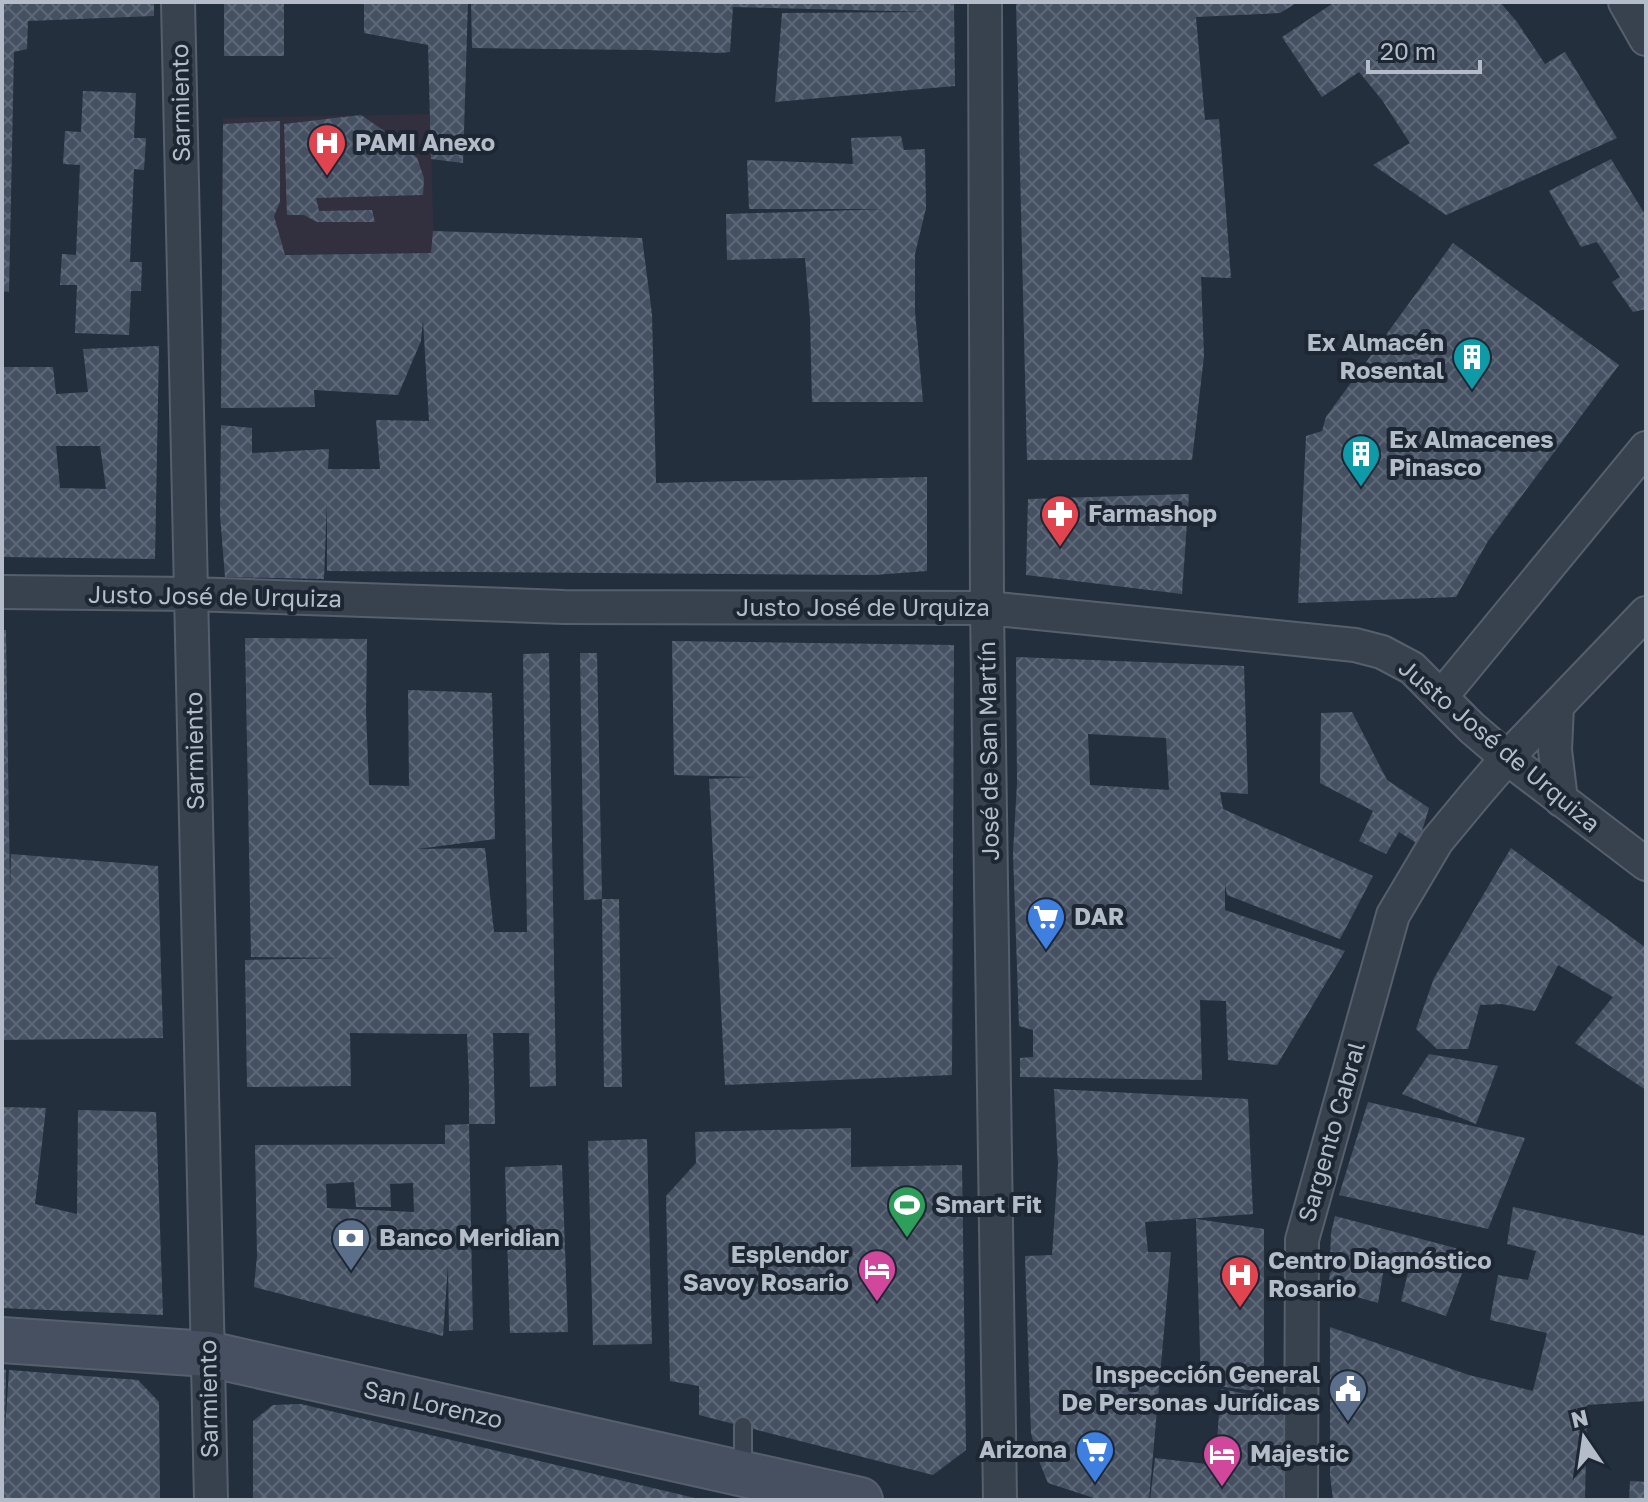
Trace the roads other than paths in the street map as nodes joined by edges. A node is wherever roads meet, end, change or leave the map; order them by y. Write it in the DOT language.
graph roads {
  1 [pos="178,2"];
  2 [pos="985,2"];
  3 [pos="1625,2"];
  4 [pos="1646,39"];
  5 [pos="1646,448"];
  6 [pos="2,592"];
  7 [pos="192,594"];
  8 [pos="987,608"];
  9 [pos="1646,613"];
  10 [pos="1441,697"];
  11 [pos="1557,706"];
  12 [pos="1472,728"];
  13 [pos="1507,758"];
  14 [pos="1476,794"];
  15 [pos="1561,800"];
  16 [pos="1646,864"];
  17 [pos="2,1340"];
  18 [pos="208,1354"];
  19 [pos="743,1426"];
  20 [pos="743,1474"];
  21 [pos="211,1500"];
  22 [pos="860,1500"];
  23 [pos="1000,1500"];
  24 [pos="1301,1500"];
  1 -- 7 [label="street, Sarmiento"];
  2 -- 8 [label="street, José de San Martín"];
  3 -- 4 [label="street"];
  5 -- 10 [label="street"];
  6 -- 7 [label="street, Justo José de Urquiza"];
  7 -- 8 [label="street, Justo José de Urquiza"];
  7 -- 18 [label="street, Sarmiento"];
  8 -- 10 [label="street, Justo José de Urquiza"];
  8 -- 23 [label="street, José de San Martín"];
  9 -- 11 [label="street, Sargento Cabral"];
  10 -- 12 [label="street, Justo José de Urquiza"];
  11 -- 13 [label="street, Sargento Cabral"];
  11 -- 15 [label="street"];
  12 -- 13 [label="street, Justo José de Urquiza"];
  12 -- 14 [label="street"];
  13 -- 14 [label="street, Sargento Cabral"];
  13 -- 15 [label="street, Justo José de Urquiza"];
  14 -- 24 [label="street, Sargento Cabral"];
  15 -- 16 [label="street, Justo José de Urquiza"];
  17 -- 18 [label="main road, San Lorenzo"];
  18 -- 20 [label="main road, San Lorenzo"];
  18 -- 21 [label="street, Sarmiento"];
  19 -- 20 [label="lane"];
  20 -- 22 [label="main road, San Lorenzo"];
}
